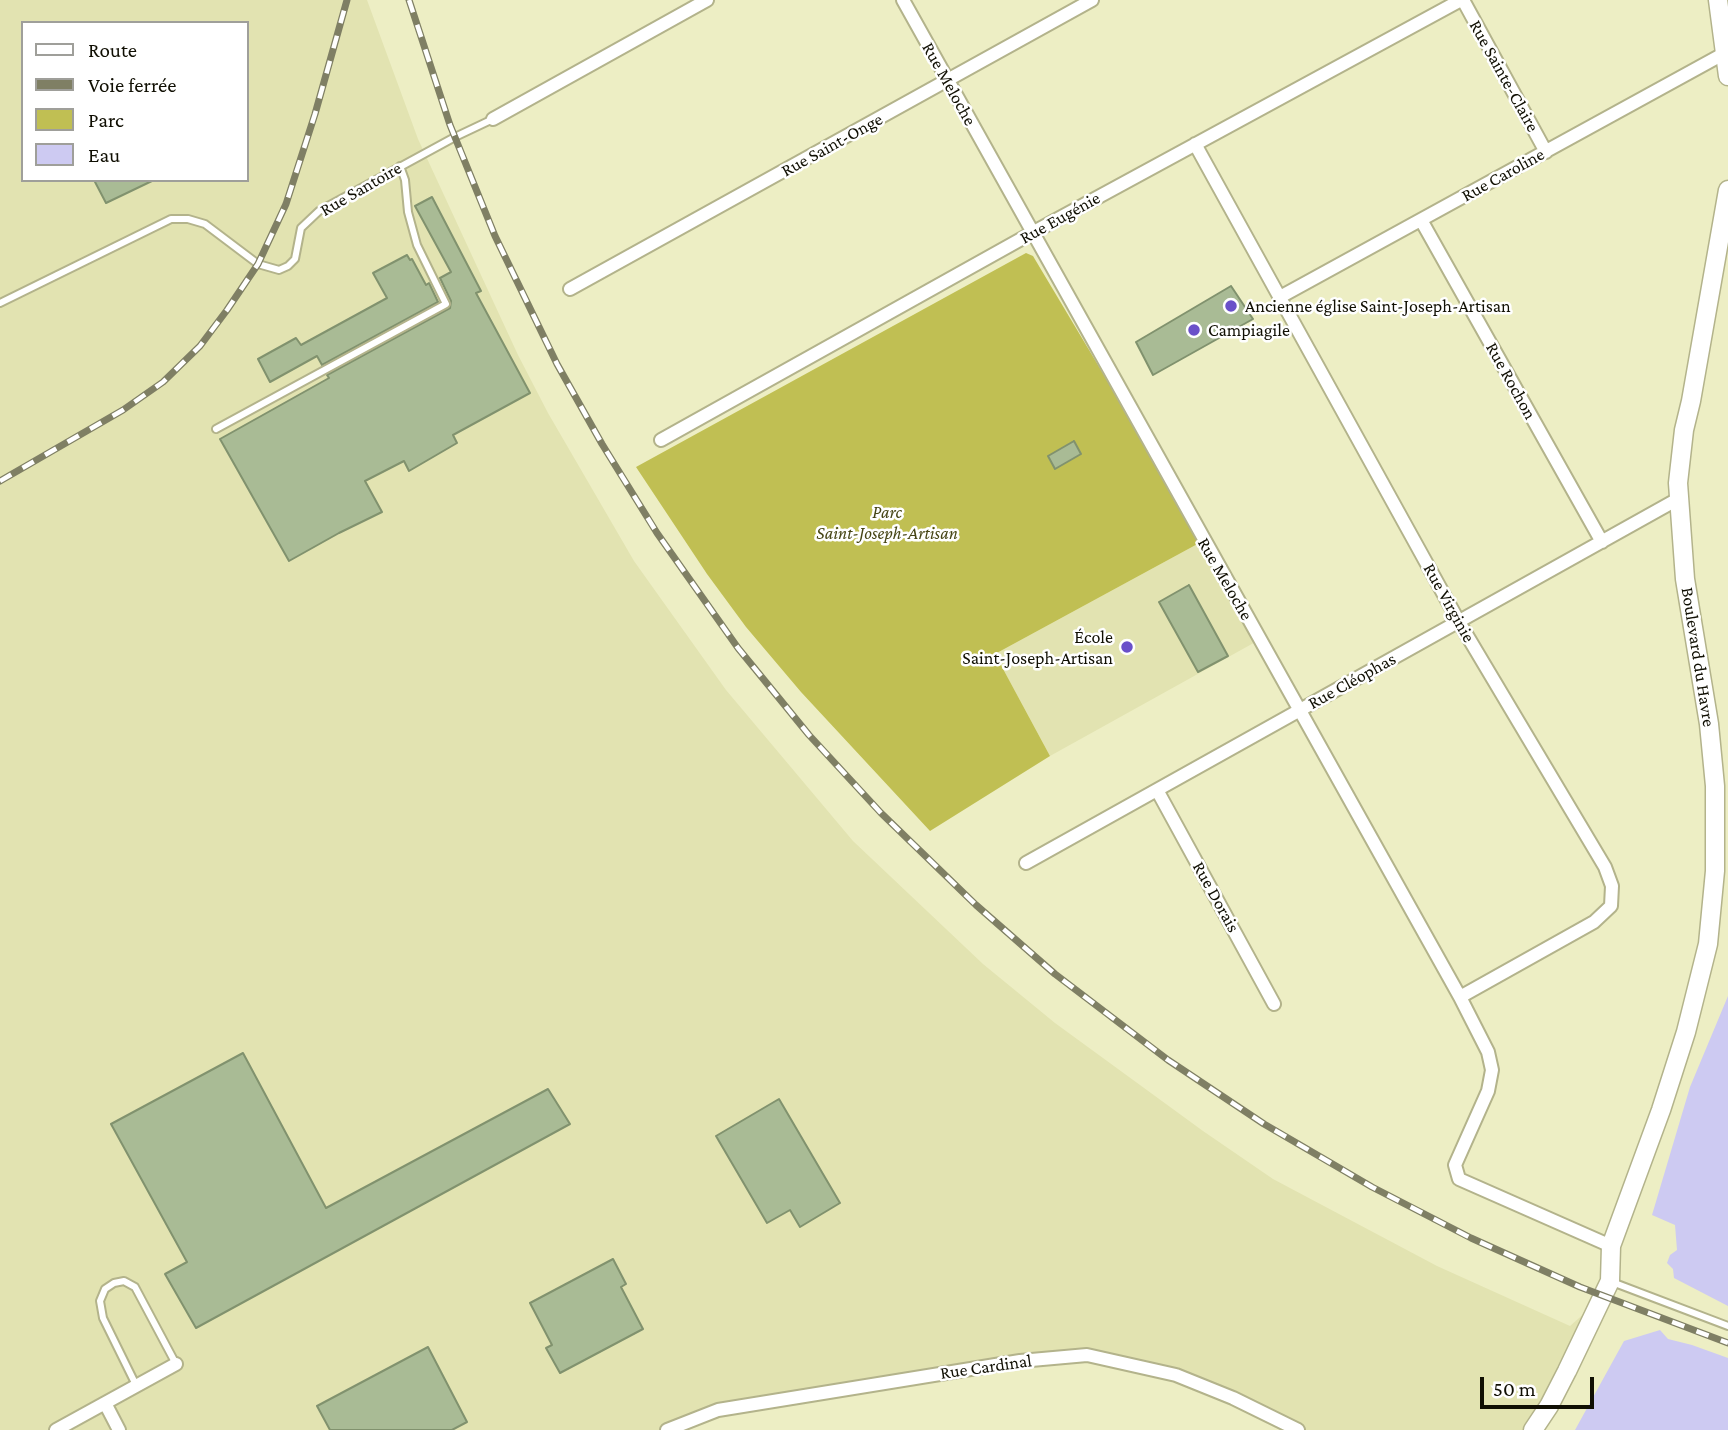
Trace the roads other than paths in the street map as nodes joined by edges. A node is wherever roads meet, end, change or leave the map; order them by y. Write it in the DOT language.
graph roads {
  1 [pos="707,0"];
  2 [pos="903,0"];
  3 [pos="1092,0"];
  4 [pos="1462,0"];
  5 [pos="1718,0"];
  6 [pos="1725,53"];
  7 [pos="1728,76"];
  8 [pos="948,81"];
  9 [pos="493,119"];
  10 [pos="1195,144"];
  11 [pos="1546,152"];
  12 [pos="400,166"];
  13 [pos="1728,190"];
  14 [pos="1421,220"];
  15 [pos="1032,233"];
  16 [pos="570,289"];
  17 [pos="1280,297"];
  18 [pos="0,303"];
  19 [pos="216,429"];
  20 [pos="661,440"];
  21 [pos="1678,499"];
  22 [pos="1602,542"];
  23 [pos="1459,622"];
  24 [pos="1300,711"];
  25 [pos="1157,790"];
  26 [pos="1026,863"];
  27 [pos="1460,997"];
  28 [pos="1274,1004"];
  29 [pos="1611,1246"];
  30 [pos="1610,1281"];
  31 [pos="1728,1326"];
  32 [pos="176,1364"];
  33 [pos="137,1386"];
  34 [pos="104,1403"];
  35 [pos="56,1430"];
  36 [pos="119,1430"];
  37 [pos="667,1430"];
  38 [pos="1298,1430"];
  39 [pos="1533,1430"];
  1 -- 9 [label="street, Rue Santoire"];
  2 -- 8 [label="street, Rue Meloche"];
  3 -- 8 [label="street, Rue Saint-Onge"];
  4 -- 10 [label="street, Rue Eugénie"];
  4 -- 11 [label="street, Rue Sainte-Claire"];
  5 -- 6 [label="street"];
  6 -- 7 [label="street"];
  6 -- 11 [label="street, Rue Caroline"];
  8 -- 15 [label="street, Rue Meloche"];
  8 -- 16 [label="street, Rue Saint-Onge"];
  9 -- 12 [label="lane, Rue Santoire"];
  10 -- 15 [label="street, Rue Eugénie"];
  10 -- 17 [label="street, Rue Virginie"];
  11 -- 14 [label="street, Rue Caroline"];
  12 -- 18 [label="lane, Rue Santoire"];
  12 -- 19 [label="lane"];
  13 -- 21 [label="street, Boulevard du Havre"];
  14 -- 17 [label="street, Rue Caroline"];
  14 -- 22 [label="street, Rue Rochon"];
  15 -- 20 [label="street, Rue Eugénie"];
  15 -- 24 [label="street, Rue Meloche"];
  17 -- 23 [label="street, Rue Virginie"];
  21 -- 22 [label="street, Rue Cléophas"];
  21 -- 29 [label="street, Boulevard du Havre"];
  22 -- 23 [label="street, Rue Cléophas"];
  23 -- 24 [label="street, Rue Cléophas"];
  23 -- 27 [label="street, Rue Virginie"];
  24 -- 25 [label="street, Rue Cléophas"];
  24 -- 27 [label="street, Rue Meloche"];
  25 -- 26 [label="street, Rue Cléophas"];
  25 -- 28 [label="street, Rue Dorais"];
  27 -- 29 [label="street, Rue Meloche"];
  29 -- 30 [label="street, Boulevard du Havre"];
  30 -- 31 [label="lane"];
  30 -- 39 [label="street, Boulevard du Havre"];
  32 -- 33 [label="street"];
  32 -- 33 [label="lane"];
  33 -- 34 [label="street"];
  34 -- 35 [label="street"];
  34 -- 36 [label="street"];
  37 -- 38 [label="street, Rue Cardinal"];
}
